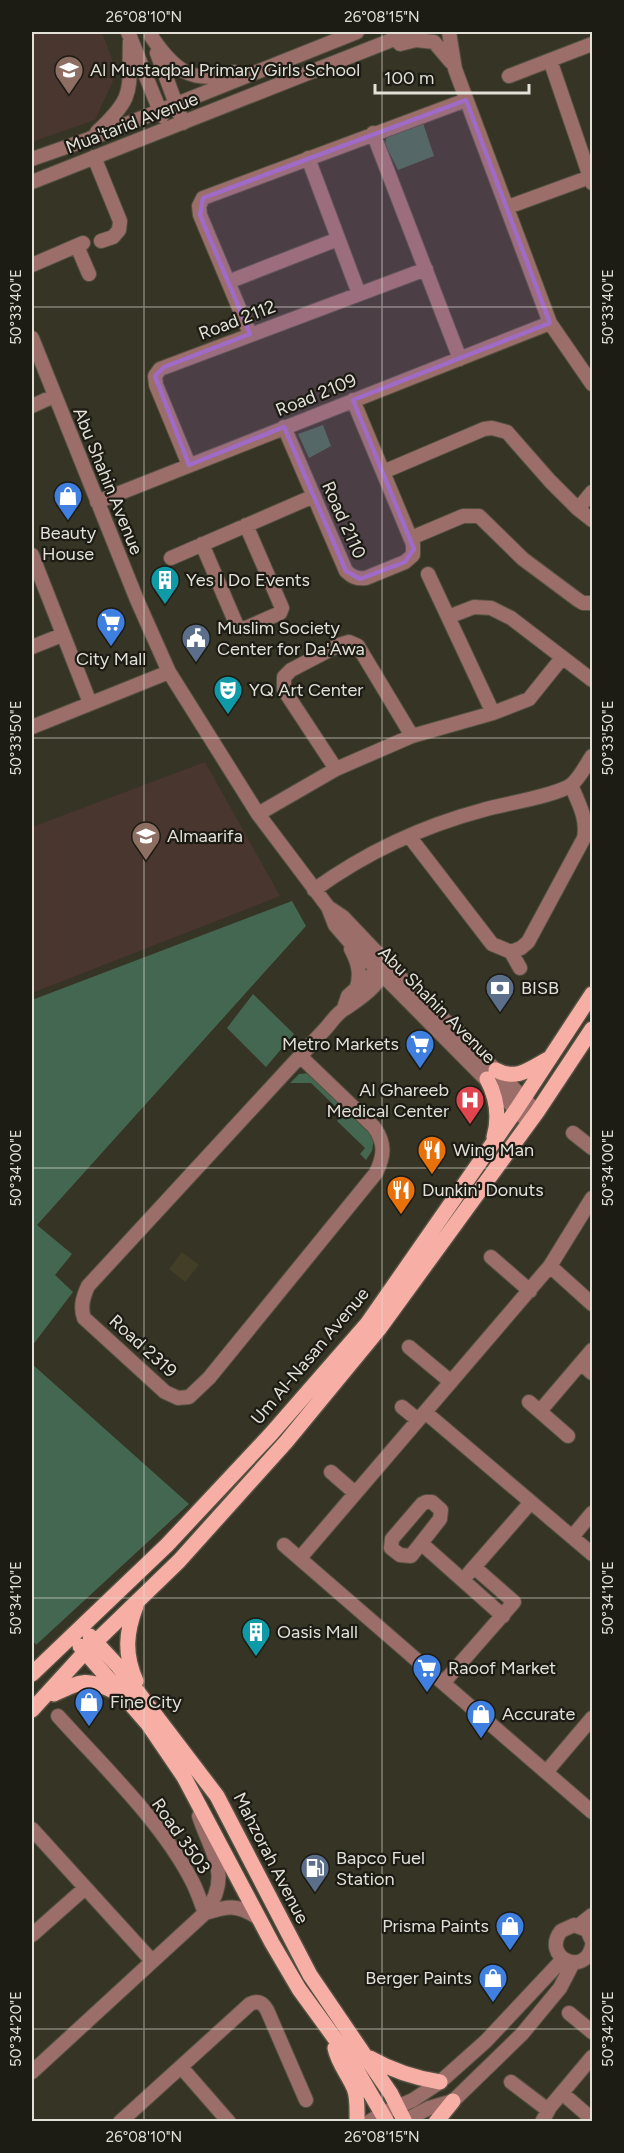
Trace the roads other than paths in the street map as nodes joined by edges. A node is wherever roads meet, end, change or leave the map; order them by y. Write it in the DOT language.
graph roads {
  1 [pos="357,32"];
  2 [pos="412,32"];
  3 [pos="449,32"];
  4 [pos="150,34"];
  5 [pos="129,36"];
  6 [pos="592,44"];
  7 [pos="360,52"];
  8 [pos="285,60"];
  9 [pos="550,60"];
  10 [pos="455,69"];
  11 [pos="509,76"];
  12 [pos="466,100"];
  13 [pos="176,103"];
  14 [pos="159,110"];
  15 [pos="183,123"];
  16 [pos="167,130"];
  17 [pos="373,133"];
  18 [pos="89,139"];
  19 [pos="94,157"];
  20 [pos="308,158"];
  21 [pos="32,159"];
  22 [pos="591,180"];
  23 [pos="35,181"];
  24 [pos="508,207"];
  25 [pos="338,239"];
  26 [pos="101,241"];
  27 [pos="32,265"];
  28 [pos="426,269"];
  29 [pos="89,274"];
  30 [pos="228,282"];
  31 [pos="358,294"];
  32 [pos="550,324"];
  33 [pos="250,334"];
  34 [pos="32,338"];
  35 [pos="460,358"];
  36 [pos="592,384"];
  37 [pos="54,396"];
  38 [pos="352,400"];
  39 [pos="32,406"];
  40 [pos="284,427"];
  41 [pos="189,465"];
  42 [pos="383,472"];
  43 [pos="592,492"];
  44 [pos="314,496"];
  45 [pos="97,502"];
  46 [pos="578,509"];
  47 [pos="592,520"];
  48 [pos="246,525"];
  49 [pos="411,538"];
  50 [pos="202,544"];
  51 [pos="171,558"];
  52 [pos="33,564"];
  53 [pos="428,574"];
  54 [pos="592,603"];
  55 [pos="448,617"];
  56 [pos="62,635"];
  57 [pos="32,647"];
  58 [pos="562,658"];
  59 [pos="169,672"];
  60 [pos="592,680"];
  61 [pos="90,703"];
  62 [pos="493,713"];
  63 [pos="32,727"];
  64 [pos="412,736"];
  65 [pos="592,756"];
  66 [pos="336,769"];
  67 [pos="571,785"];
  68 [pos="258,814"];
  69 [pos="409,836"];
  70 [pos="314,890"];
  71 [pos="328,907"];
  72 [pos="347,939"];
  73 [pos="512,952"];
  74 [pos="520,968"];
  75 [pos="384,970"];
  76 [pos="357,987"];
  77 [pos="592,994"];
  78 [pos="344,1008"];
  79 [pos="592,1029"];
  80 [pos="300,1056"];
  81 [pos="550,1058"];
  82 [pos="491,1075"];
  83 [pos="520,1104"];
  84 [pos="533,1117"];
  85 [pos="573,1133"];
  86 [pos="493,1142"];
  87 [pos="592,1148"];
  88 [pos="592,1198"];
  89 [pos="491,1257"];
  90 [pos="550,1266"];
  91 [pos="530,1290"];
  92 [pos="592,1305"];
  93 [pos="409,1347"];
  94 [pos="592,1350"];
  95 [pos="581,1364"];
  96 [pos="592,1373"];
  97 [pos="451,1382"];
  98 [pos="529,1402"];
  99 [pos="402,1407"];
  100 [pos="540,1411"];
  101 [pos="422,1416"];
  102 [pos="568,1436"];
  103 [pos="331,1472"];
  104 [pos="355,1493"];
  105 [pos="531,1502"];
  106 [pos="592,1514"];
  107 [pos="572,1537"];
  108 [pos="422,1544"];
  109 [pos="284,1545"];
  110 [pos="592,1554"];
  111 [pos="300,1558"];
  112 [pos="474,1567"];
  113 [pos="463,1580"];
  114 [pos="138,1603"];
  115 [pos="503,1616"];
  116 [pos="77,1632"];
  117 [pos="91,1647"];
  118 [pos="32,1674"];
  119 [pos="444,1682"];
  120 [pos="123,1696"];
  121 [pos="144,1700"];
  122 [pos="37,1705"];
  123 [pos="58,1716"];
  124 [pos="592,1718"];
  125 [pos="547,1771"];
  126 [pos="196,1799"];
  127 [pos="592,1812"];
  128 [pos="32,1829"];
  129 [pos="194,1884"];
  130 [pos="218,1886"];
  131 [pos="84,1889"];
  132 [pos="205,1913"];
  133 [pos="592,1915"];
  134 [pos="257,1917"];
  135 [pos="578,1926"];
  136 [pos="32,1935"];
  137 [pos="592,1938"];
  138 [pos="592,1949"];
  139 [pos="152,1961"];
  140 [pos="571,1961"];
  141 [pos="592,1969"];
  142 [pos="569,2013"];
  143 [pos="592,2032"];
  144 [pos="333,2037"];
  145 [pos="366,2056"];
  146 [pos="592,2057"];
  147 [pos="181,2067"];
  148 [pos="32,2072"];
  149 [pos="440,2082"];
  150 [pos="511,2082"];
  151 [pos="562,2093"];
  152 [pos="306,2100"];
  153 [pos="453,2100"];
  154 [pos="545,2116"];
  155 [pos="385,2117"];
  156 [pos="403,2118"];
  157 [pos="592,2119"];
  158 [pos="120,2121"];
  159 [pos="229,2121"];
  160 [pos="357,2121"];
  161 [pos="369,2121"];
  162 [pos="436,2121"];
  1 -- 8 [label="street, Mua'tarid Avenue"];
  2 -- 7 [label="street, Mua'tarid Avenue"];
  3 -- 10 [label="street"];
  4 -- 8 [label="street"];
  4 -- 13 [label="street"];
  5 -- 14 [label="street"];
  5 -- 18 [label="street"];
  6 -- 9 [label="street"];
  7 -- 10 [label="street"];
  7 -- 15 [label="street, Mua'tarid Avenue"];
  8 -- 13 [label="street, Mua'tarid Avenue"];
  9 -- 11 [label="street"];
  9 -- 22 [label="street"];
  10 -- 12 [label="street"];
  12 -- 17 [label="street"];
  12 -- 24 [label="street"];
  13 -- 14 [label="street, Mua'tarid Avenue"];
  13 -- 15 [label="street"];
  14 -- 16 [label="street"];
  14 -- 18 [label="street, Mua'tarid Avenue"];
  15 -- 16 [label="street, Mua'tarid Avenue"];
  16 -- 19 [label="street, Mua'tarid Avenue"];
  17 -- 20 [label="street"];
  17 -- 28 [label="street"];
  18 -- 21 [label="street, Mua'tarid Avenue"];
  19 -- 23 [label="street, Mua'tarid Avenue"];
  19 -- 26 [label="street"];
  20 -- 25 [label="street"];
  20 -- 30 [label="street"];
  22 -- 24 [label="street"];
  24 -- 32 [label="street"];
  25 -- 30 [label="street"];
  25 -- 31 [label="street"];
  27 -- 29 [label="street"];
  28 -- 31 [label="street, Road 2112"];
  28 -- 35 [label="street"];
  30 -- 33 [label="street"];
  31 -- 33 [label="street, Road 2112"];
  32 -- 35 [label="street, Road 2109"];
  32 -- 36 [label="street"];
  33 -- 41 [label="street, Road 2112"];
  34 -- 37 [label="street, Abu Shahin Avenue"];
  35 -- 38 [label="street, Road 2109"];
  37 -- 39 [label="street"];
  37 -- 45 [label="street, Abu Shahin Avenue"];
  38 -- 40 [label="street, Road 2109"];
  38 -- 42 [label="street"];
  40 -- 41 [label="street, Road 2109"];
  40 -- 44 [label="street, Road 2110"];
  41 -- 45 [label="street, Road 2109"];
  42 -- 46 [label="street"];
  42 -- 49 [label="street"];
  43 -- 46 [label="street"];
  44 -- 48 [label="street"];
  44 -- 49 [label="street, Road 2110"];
  45 -- 59 [label="street, Abu Shahin Avenue"];
  46 -- 47 [label="street"];
  48 -- 50 [label="street"];
  48 -- 50 [label="street"];
  49 -- 54 [label="street"];
  50 -- 51 [label="street"];
  52 -- 56 [label="street"];
  53 -- 55 [label="street"];
  55 -- 58 [label="street"];
  55 -- 62 [label="street"];
  56 -- 57 [label="street"];
  56 -- 61 [label="street"];
  58 -- 60 [label="street"];
  58 -- 62 [label="street"];
  59 -- 61 [label="street"];
  59 -- 68 [label="street, Abu Shahin Avenue"];
  61 -- 63 [label="street"];
  62 -- 64 [label="street"];
  64 -- 66 [label="street"];
  64 -- 66 [label="street"];
  65 -- 67 [label="street"];
  66 -- 68 [label="street"];
  67 -- 69 [label="street"];
  67 -- 73 [label="street"];
  68 -- 70 [label="street, Abu Shahin Avenue"];
  69 -- 70 [label="street"];
  69 -- 73 [label="street"];
  70 -- 71 [label="street, Abu Shahin Avenue"];
  71 -- 72 [label="street, Abu Shahin Avenue"];
  71 -- 75 [label="street, Abu Shahin Avenue"];
  72 -- 75 [label="street, Abu Shahin Avenue"];
  72 -- 76 [label="street"];
  73 -- 74 [label="street"];
  75 -- 76 [label="street, Road 2319"];
  75 -- 78 [label="street, Road 2319"];
  75 -- 82 [label="street, Abu Shahin Avenue"];
  76 -- 78 [label="street, Road 2319"];
  77 -- 81 [label="main road, Um Al-Nasan Avenue"];
  78 -- 80 [label="street, Road 2319"];
  79 -- 84 [label="main road, Um Al-Nasan Avenue"];
  80 -- 80 [label="street, Road 2319"];
  81 -- 82 [label="main road"];
  81 -- 83 [label="main road, Um Al-Nasan Avenue"];
  82 -- 83 [label="street, Abu Shahin Avenue"];
  82 -- 86 [label="main road"];
  83 -- 84 [label="street, Abu Shahin Avenue"];
  83 -- 86 [label="main road, Um Al-Nasan Avenue"];
  84 -- 114 [label="main road, Um Al-Nasan Avenue"];
  85 -- 87 [label="street"];
  86 -- 116 [label="main road, Um Al-Nasan Avenue"];
  88 -- 90 [label="street"];
  89 -- 91 [label="street"];
  90 -- 91 [label="street"];
  90 -- 92 [label="street"];
  91 -- 97 [label="street"];
  93 -- 97 [label="street"];
  94 -- 95 [label="street"];
  95 -- 96 [label="street"];
  95 -- 100 [label="street"];
  97 -- 101 [label="street"];
  98 -- 100 [label="street"];
  99 -- 101 [label="street"];
  100 -- 102 [label="street"];
  101 -- 104 [label="street"];
  101 -- 105 [label="street"];
  103 -- 104 [label="street"];
  104 -- 111 [label="street"];
  105 -- 107 [label="street"];
  105 -- 112 [label="street"];
  106 -- 107 [label="street"];
  107 -- 110 [label="street"];
  108 -- 113 [label="street"];
  109 -- 111 [label="street"];
  111 -- 119 [label="street"];
  112 -- 113 [label="street"];
  112 -- 115 [label="street"];
  113 -- 115 [label="street"];
  114 -- 117 [label="main road, Um Al-Nasan Avenue"];
  114 -- 121 [label="main road"];
  115 -- 119 [label="street"];
  116 -- 117 [label="main road, Mahzorah Avenue"];
  116 -- 118 [label="main road, Um Al-Nasan Avenue"];
  117 -- 120 [label="main road, Mahzorah Avenue"];
  117 -- 121 [label="main road, Mahzorah Avenue"];
  117 -- 122 [label="main road, Um Al-Nasan Avenue"];
  119 -- 125 [label="street"];
  120 -- 122 [label="main road"];
  120 -- 126 [label="main road, Mahzorah Avenue"];
  121 -- 145 [label="main road, Mahzorah Avenue"];
  123 -- 129 [label="street, Road 3503"];
  124 -- 125 [label="street"];
  125 -- 127 [label="street"];
  126 -- 130 [label="street"];
  126 -- 134 [label="main road, Mahzorah Avenue"];
  128 -- 131 [label="street"];
  129 -- 130 [label="street"];
  129 -- 132 [label="street, Road 3503"];
  130 -- 132 [label="street"];
  131 -- 136 [label="street"];
  131 -- 139 [label="street"];
  132 -- 134 [label="street"];
  132 -- 139 [label="street"];
  133 -- 135 [label="street"];
  134 -- 144 [label="main road, Mahzorah Avenue"];
  135 -- 137 [label="street"];
  135 -- 140 [label="street"];
  138 -- 140 [label="street"];
  139 -- 148 [label="street"];
  140 -- 141 [label="street"];
  140 -- 149 [label="street"];
  140 -- 153 [label="street"];
  142 -- 143 [label="street"];
  144 -- 155 [label="main road, Mahzorah Avenue"];
  144 -- 160 [label="main road"];
  145 -- 149 [label="main road"];
  145 -- 156 [label="main road, Mahzorah Avenue"];
  146 -- 151 [label="street"];
  147 -- 152 [label="street"];
  147 -- 158 [label="street"];
  147 -- 159 [label="street"];
  149 -- 156 [label="street"];
  150 -- 154 [label="street"];
  151 -- 154 [label="street"];
  151 -- 157 [label="street"];
  153 -- 156 [label="street"];
  153 -- 162 [label="main road"];
  155 -- 156 [label="street"];
  155 -- 161 [label="street"];
}
